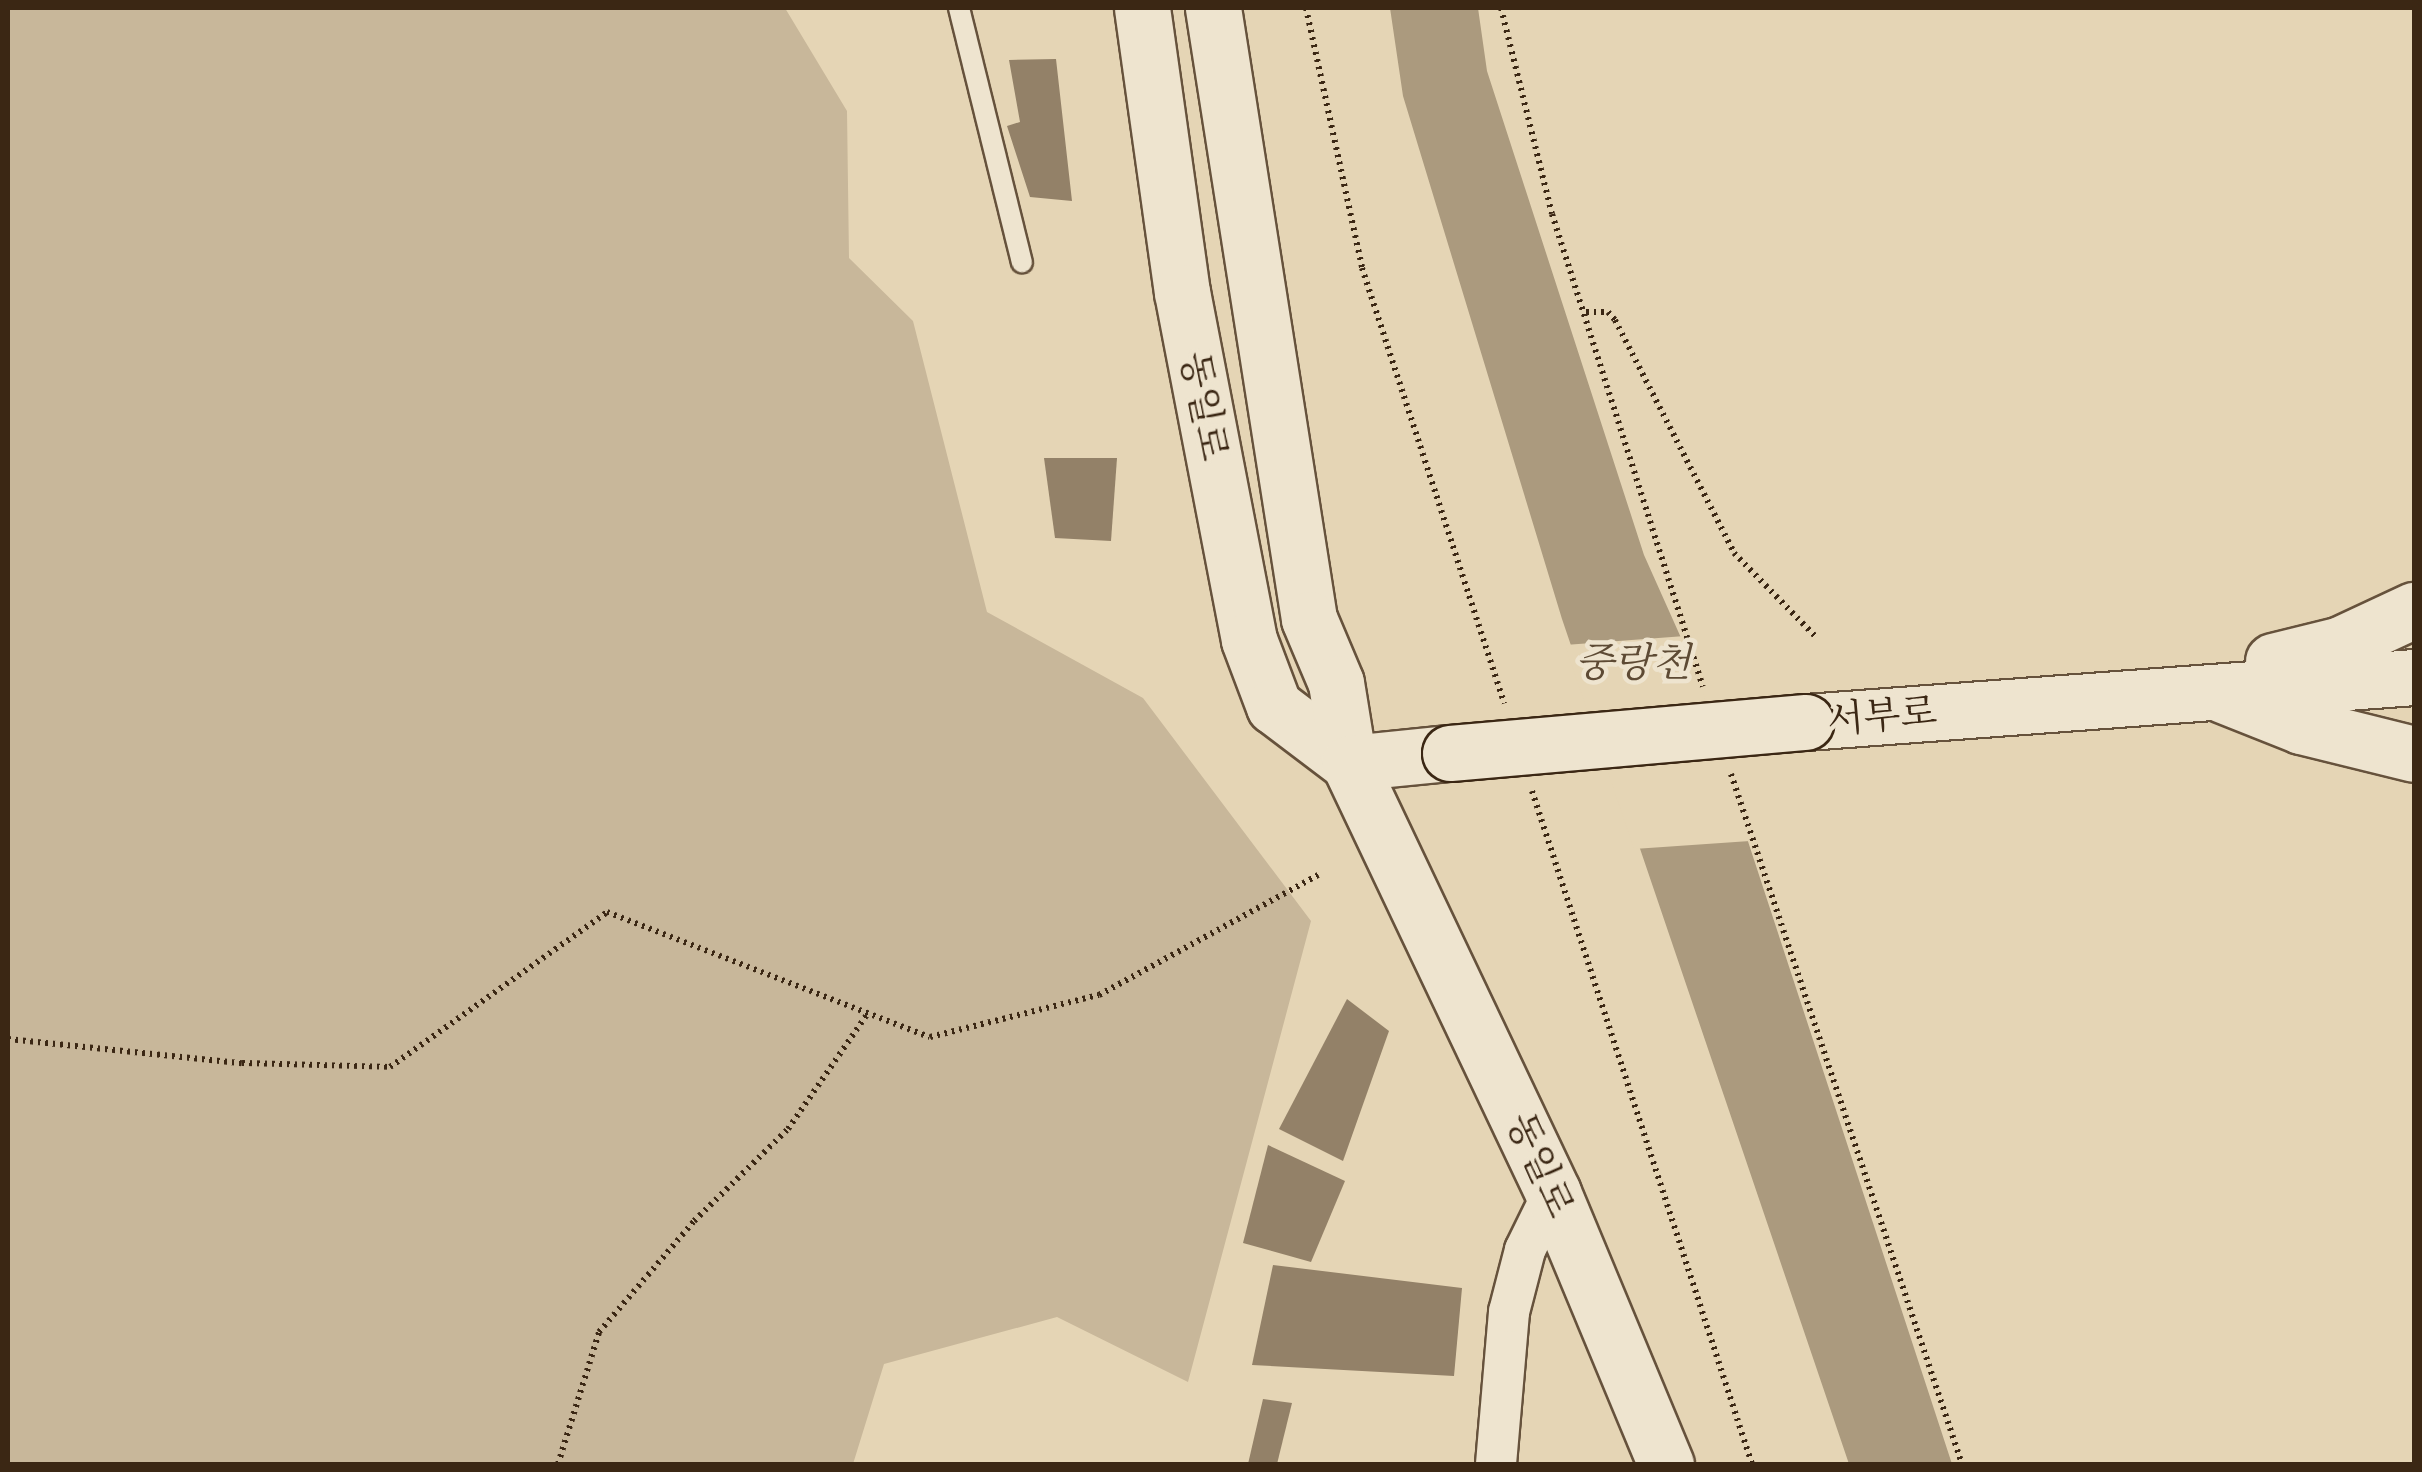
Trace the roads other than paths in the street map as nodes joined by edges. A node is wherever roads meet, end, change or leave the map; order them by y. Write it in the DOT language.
graph roads {
  1 [pos="959,8"];
  2 [pos="1142,8"];
  3 [pos="1213,8"];
  4 [pos="1022,262"];
  5 [pos="2414,610"];
  6 [pos="2414,677"];
  7 [pos="2211,690"];
  8 [pos="2134,696"];
  9 [pos="2414,754"];
  10 [pos="1349,763"];
  11 [pos="1554,1193"];
  12 [pos="1496,1464"];
  13 [pos="1666,1464"];
  1 -- 4 [label="lane"];
  2 -- 10 [label="street, 동일로"];
  3 -- 10 [label="street, 동일로"];
  5 -- 8 [label="street"];
  6 -- 7 [label="street, 서부로"];
  7 -- 8 [label="street, 서부로"];
  7 -- 9 [label="street"];
  8 -- 10 [label="street, 서부로, bridge"];
  10 -- 11 [label="street, 동일로"];
  11 -- 12 [label="street"];
  11 -- 13 [label="street, 동일로"];
}
